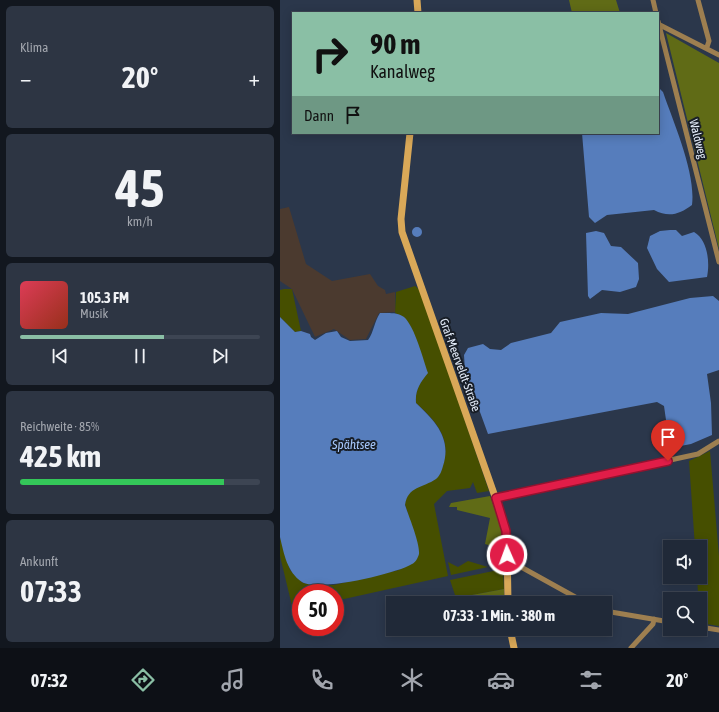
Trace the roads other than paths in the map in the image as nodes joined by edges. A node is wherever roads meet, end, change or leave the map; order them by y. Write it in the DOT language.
graph roads {
  1 [pos="417,0"];
  2 [pos="653,0"];
  3 [pos="698,0"];
  4 [pos="418,12"];
  5 [pos="656,12"];
  6 [pos="659,23"];
  7 [pos="659,27"];
  8 [pos="707,47"];
  9 [pos="719,55"];
  10 [pos="410,134"];
  11 [pos="719,262"];
  12 [pos="719,441"];
  13 [pos="496,498"];
  14 [pos="507,562"];
  15 [pos="508,596"];
  16 [pos="573,596"];
  17 [pos="612,612"];
  18 [pos="654,619"];
  19 [pos="663,621"];
  20 [pos="707,628"];
  21 [pos="719,630"];
  22 [pos="511,636"];
  23 [pos="514,648"];
  24 [pos="631,648"];
  1 -- 4 [label="main road"];
  2 -- 5 [label="street"];
  3 -- 8 [label="street"];
  6 -- 8 [label="street"];
  7 -- 11 [label="street, Waldweg"];
  8 -- 9 [label="street"];
  10 -- 13 [label="main road, Graf-Meerveldt-Straße"];
  12 -- 13 [label="street"];
  13 -- 14 [label="main road, Graf-Meerveldt-Straße"];
  14 -- 15 [label="main road, Graf-Meerveldt-Straße"];
  14 -- 16 [label="street"];
  17 -- 18 [label="street"];
  18 -- 19 [label="street"];
  18 -- 24 [label="street"];
  20 -- 21 [label="street"];
  22 -- 23 [label="main road"];
}
